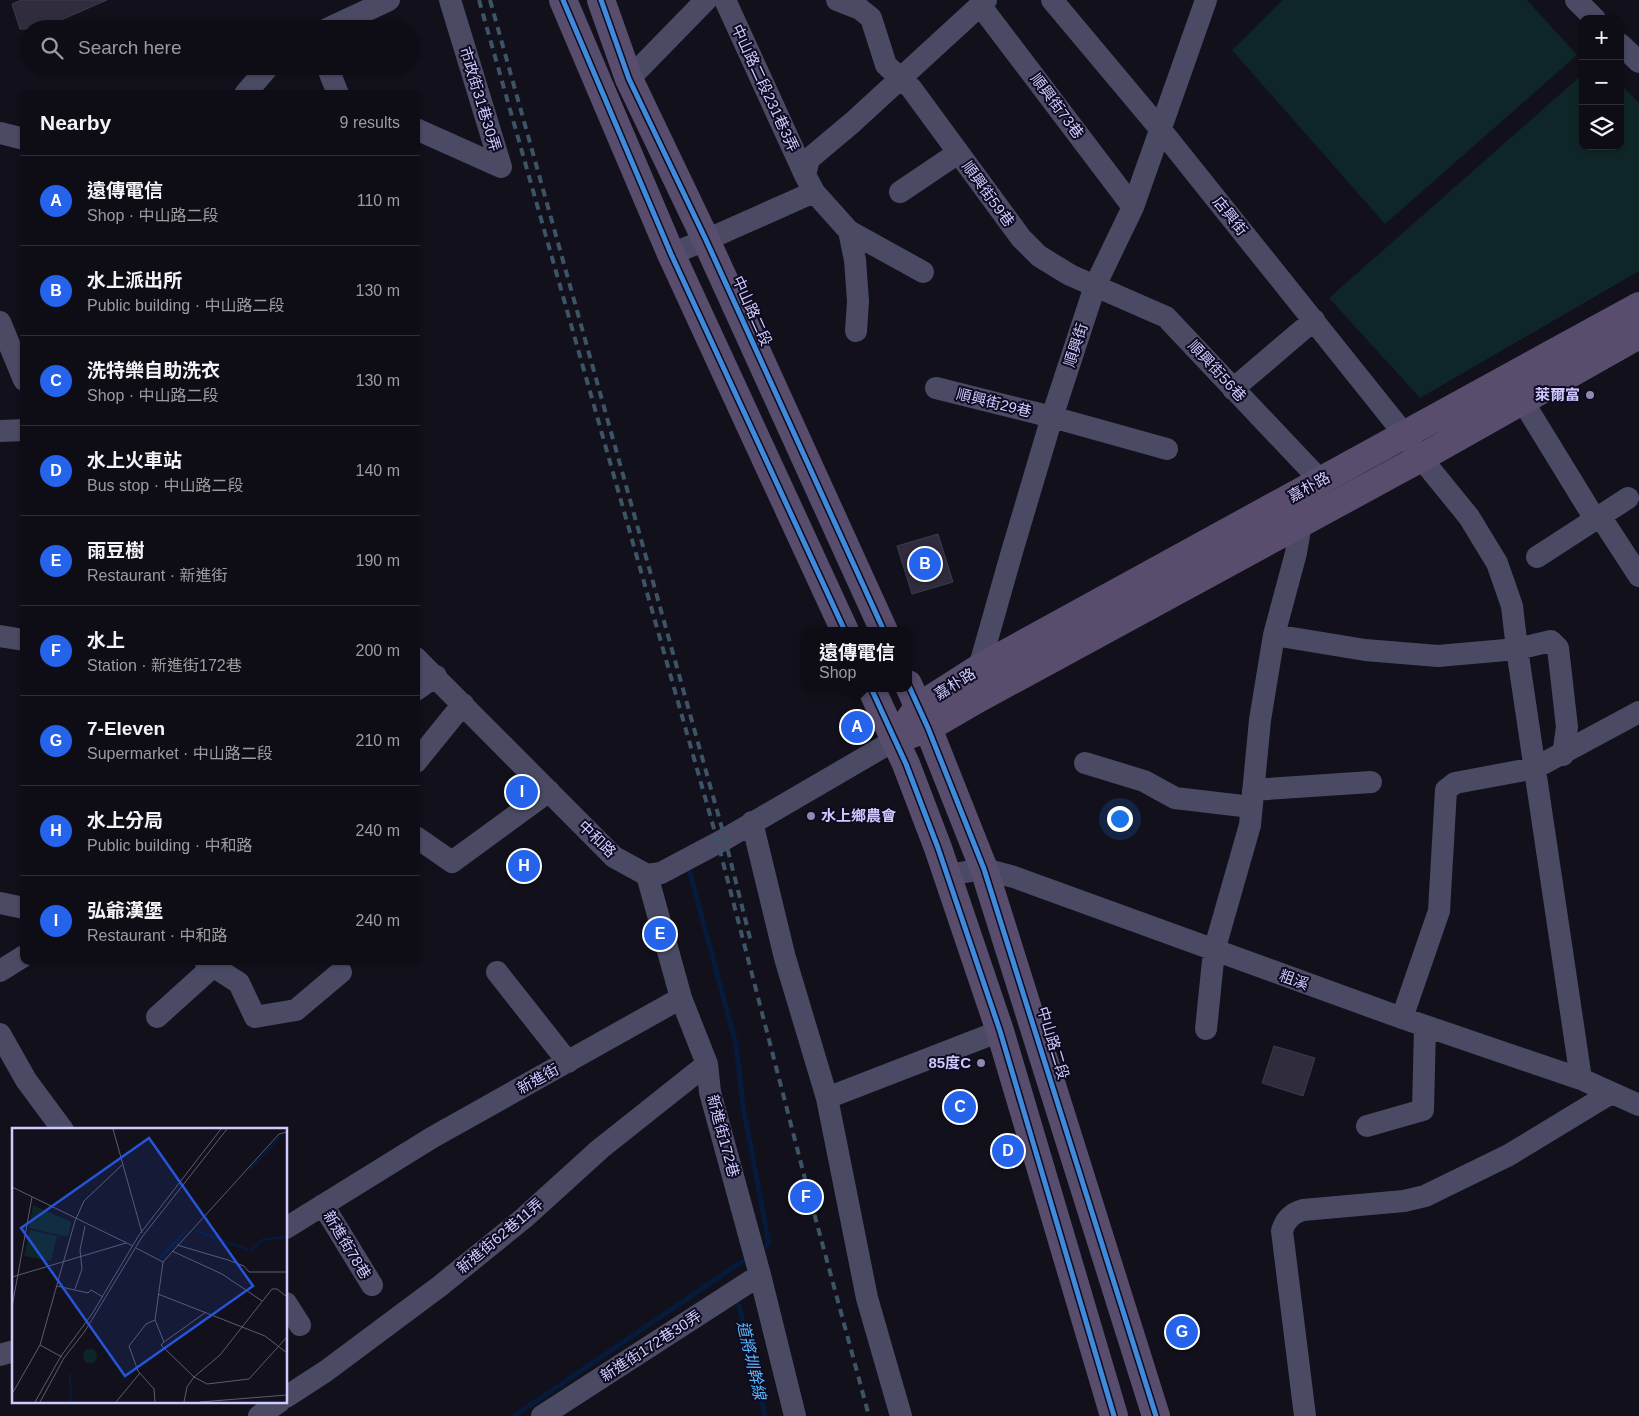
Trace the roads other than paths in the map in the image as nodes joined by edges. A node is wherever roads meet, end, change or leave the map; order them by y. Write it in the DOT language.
graph roads {
  1 [pos="389,0"];
  2 [pos="450,0"];
  3 [pos="563,0"];
  4 [pos="601,0"];
  5 [pos="706,0"];
  6 [pos="725,0"];
  7 [pos="837,0"];
  8 [pos="1052,0"];
  9 [pos="1206,0"];
  10 [pos="1576,0"];
  11 [pos="983,2"];
  12 [pos="1591,15"];
  13 [pos="346,20"];
  14 [pos="1624,48"];
  15 [pos="1639,62"];
  16 [pos="262,75"];
  17 [pos="331,75"];
  18 [pos="901,78"];
  19 [pos="629,79"];
  20 [pos="249,90"];
  21 [pos="336,90"];
  22 [pos="1161,130"];
  23 [pos="420,131"];
  24 [pos="0,133"];
  25 [pos="20,138"];
  26 [pos="958,153"];
  27 [pos="809,184"];
  28 [pos="900,192"];
  29 [pos="1133,207"];
  30 [pos="849,231"];
  31 [pos="706,240"];
  32 [pos="671,254"];
  33 [pos="923,272"];
  34 [pos="1096,286"];
  35 [pos="1639,306"];
  36 [pos="1314,320"];
  37 [pos="0,322"];
  38 [pos="856,331"];
  39 [pos="1639,335"];
  40 [pos="20,370"];
  41 [pos="1514,375"];
  42 [pos="936,388"];
  43 [pos="1233,389"];
  44 [pos="1522,400"];
  45 [pos="1052,417"];
  46 [pos="20,430"];
  47 [pos="0,431"];
  48 [pos="1406,435"];
  49 [pos="1167,449"];
  50 [pos="1421,458"];
  51 [pos="1321,481"];
  52 [pos="1628,498"];
  53 [pos="1598,517"];
  54 [pos="1301,523"];
  55 [pos="1537,557"];
  56 [pos="1639,576"];
  57 [pos="843,627"];
  58 [pos="882,627"];
  59 [pos="1274,635"];
  60 [pos="0,636"];
  61 [pos="20,639"];
  62 [pos="1517,648"];
  63 [pos="420,662"];
  64 [pos="980,668"];
  65 [pos="436,676"];
  66 [pos="420,687"];
  67 [pos="873,692"];
  68 [pos="976,700"];
  69 [pos="463,704"];
  70 [pos="918,707"];
  71 [pos="1639,712"];
  72 [pos="896,740"];
  73 [pos="1563,755"];
  74 [pos="420,757"];
  75 [pos="1085,763"];
  76 [pos="1536,768"];
  77 [pos="1371,782"];
  78 [pos="549,791"];
  79 [pos="1252,798"];
  80 [pos="752,822"];
  81 [pos="420,840"];
  82 [pos="984,869"];
  83 [pos="647,875"];
  84 [pos="947,875"];
  85 [pos="0,903"];
  86 [pos="20,907"];
  87 [pos="1214,951"];
  88 [pos="20,958"];
  89 [pos="211,965"];
  90 [pos="216,965"];
  91 [pos="0,971"];
  92 [pos="342,972"];
  93 [pos="497,972"];
  94 [pos="681,998"];
  95 [pos="157,1017"];
  96 [pos="1402,1018"];
  97 [pos="1426,1026"];
  98 [pos="1206,1029"];
  99 [pos="1000,1031"];
  100 [pos="0,1034"];
  101 [pos="568,1062"];
  102 [pos="707,1064"];
  103 [pos="1581,1079"];
  104 [pos="1611,1093"];
  105 [pos="827,1098"];
  106 [pos="1639,1105"];
  107 [pos="1367,1126"];
  108 [pos="62,1128"];
  109 [pos="323,1205"];
  110 [pos="288,1227"];
  111 [pos="760,1276"];
  112 [pos="372,1285"];
  113 [pos="288,1306"];
  114 [pos="300,1326"];
  115 [pos="288,1396"];
  116 [pos="542,1416"];
  117 [pos="795,1416"];
  118 [pos="901,1416"];
  119 [pos="1114,1416"];
  120 [pos="1156,1416"];
  121 [pos="1305,1416"];
  1 -- 13 [label="street"];
  2 -- 23 [label="street, 市政街31巷30弄"];
  3 -- 32 [label="main road"];
  4 -- 19 [label="main road, 中山路二段"];
  5 -- 19 [label="street"];
  6 -- 27 [label="street, 中山路二段231巷3弄"];
  7 -- 18 [label="street, 順興街59巷"];
  8 -- 22 [label="street, 店興街"];
  9 -- 22 [label="street, 順興街"];
  10 -- 12 [label="street"];
  11 -- 18 [label="street"];
  11 -- 29 [label="street, 順興街73巷"];
  14 -- 15 [label="street"];
  16 -- 20 [label="street"];
  17 -- 21 [label="street"];
  18 -- 26 [label="street, 順興街59巷"];
  18 -- 27 [label="street"];
  19 -- 31 [label="main road, 中山路二段"];
  22 -- 29 [label="street, 順興街"];
  22 -- 36 [label="street, 店興街"];
  24 -- 25 [label="street"];
  26 -- 28 [label="street"];
  26 -- 34 [label="street, 順興街59巷"];
  27 -- 30 [label="street, 中山路二段231巷3弄"];
  27 -- 31 [label="street"];
  29 -- 34 [label="street, 順興街"];
  30 -- 33 [label="street"];
  30 -- 38 [label="street"];
  31 -- 32 [label="street"];
  31 -- 58 [label="main road, 中山路二段"];
  32 -- 57 [label="main road"];
  34 -- 43 [label="street, 順興街56巷"];
  34 -- 45 [label="street, 順興街"];
  35 -- 41 [label="main road, 嘉朴路"];
  36 -- 43 [label="street"];
  36 -- 48 [label="street, 店興街"];
  37 -- 40 [label="street"];
  39 -- 44 [label="main road, 嘉朴路"];
  41 -- 44 [label="street"];
  41 -- 48 [label="main road, 嘉朴路"];
  42 -- 45 [label="street, 順興街29巷"];
  43 -- 51 [label="street, 順興街56巷"];
  44 -- 50 [label="main road, 嘉朴路"];
  44 -- 53 [label="street"];
  45 -- 49 [label="street, 順興街29巷"];
  45 -- 64 [label="street, 順興街"];
  46 -- 47 [label="street"];
  48 -- 50 [label="street, 店興街"];
  48 -- 51 [label="main road, 嘉朴路"];
  50 -- 54 [label="main road, 嘉朴路"];
  50 -- 62 [label="street, 店興街"];
  51 -- 64 [label="main road, 嘉朴路"];
  52 -- 53 [label="street"];
  53 -- 55 [label="street"];
  53 -- 56 [label="street"];
  54 -- 59 [label="street"];
  54 -- 68 [label="main road, 嘉朴路"];
  59 -- 62 [label="street"];
  59 -- 79 [label="street"];
  60 -- 61 [label="street"];
  62 -- 73 [label="street"];
  62 -- 76 [label="street, 店興街"];
  63 -- 65 [label="street, 中和路"];
  64 -- 68 [label="street, 順興街"];
  64 -- 70 [label="main road, 嘉朴路"];
  65 -- 66 [label="street"];
  65 -- 69 [label="street, 中和路"];
  67 -- 72 [label="main road"];
  68 -- 70 [label="main road, 嘉朴路"];
  69 -- 74 [label="street"];
  69 -- 78 [label="street, 中和路"];
  70 -- 72 [label="main road, 嘉朴路"];
  70 -- 82 [label="main road, 中山路二段"];
  71 -- 73 [label="street"];
  72 -- 80 [label="street"];
  72 -- 84 [label="main road"];
  73 -- 76 [label="street"];
  75 -- 79 [label="street"];
  76 -- 96 [label="street"];
  76 -- 103 [label="street, 店興街"];
  77 -- 79 [label="street"];
  78 -- 81 [label="street"];
  78 -- 83 [label="street, 中和路"];
  79 -- 87 [label="street"];
  80 -- 83 [label="street"];
  80 -- 105 [label="street"];
  82 -- 84 [label="street, 粗溪"];
  82 -- 87 [label="street, 粗溪"];
  82 -- 120 [label="main road, 中山路二段"];
  83 -- 94 [label="street"];
  84 -- 99 [label="main road"];
  85 -- 86 [label="street"];
  87 -- 96 [label="street, 粗溪"];
  87 -- 98 [label="street"];
  88 -- 91 [label="street"];
  89 -- 95 [label="street"];
  90 -- 92 [label="street"];
  93 -- 101 [label="street"];
  94 -- 101 [label="street, 新進街"];
  94 -- 102 [label="street, 新進街172巷"];
  96 -- 97 [label="street, 粗溪"];
  97 -- 103 [label="street, 粗溪"];
  97 -- 107 [label="street"];
  99 -- 105 [label="street"];
  99 -- 119 [label="main road"];
  100 -- 108 [label="street"];
  101 -- 109 [label="street, 新進街"];
  102 -- 111 [label="street, 新進街172巷"];
  102 -- 115 [label="street, 新進街62巷11弄"];
  103 -- 104 [label="street, 粗溪"];
  104 -- 106 [label="street, 粗溪"];
  104 -- 121 [label="street"];
  105 -- 118 [label="street"];
  109 -- 110 [label="street, 新進街"];
  109 -- 112 [label="street, 新進街78巷"];
  111 -- 116 [label="street, 新進街172巷30弄"];
  111 -- 117 [label="street, 新進街172巷"];
  113 -- 114 [label="street"];
}
